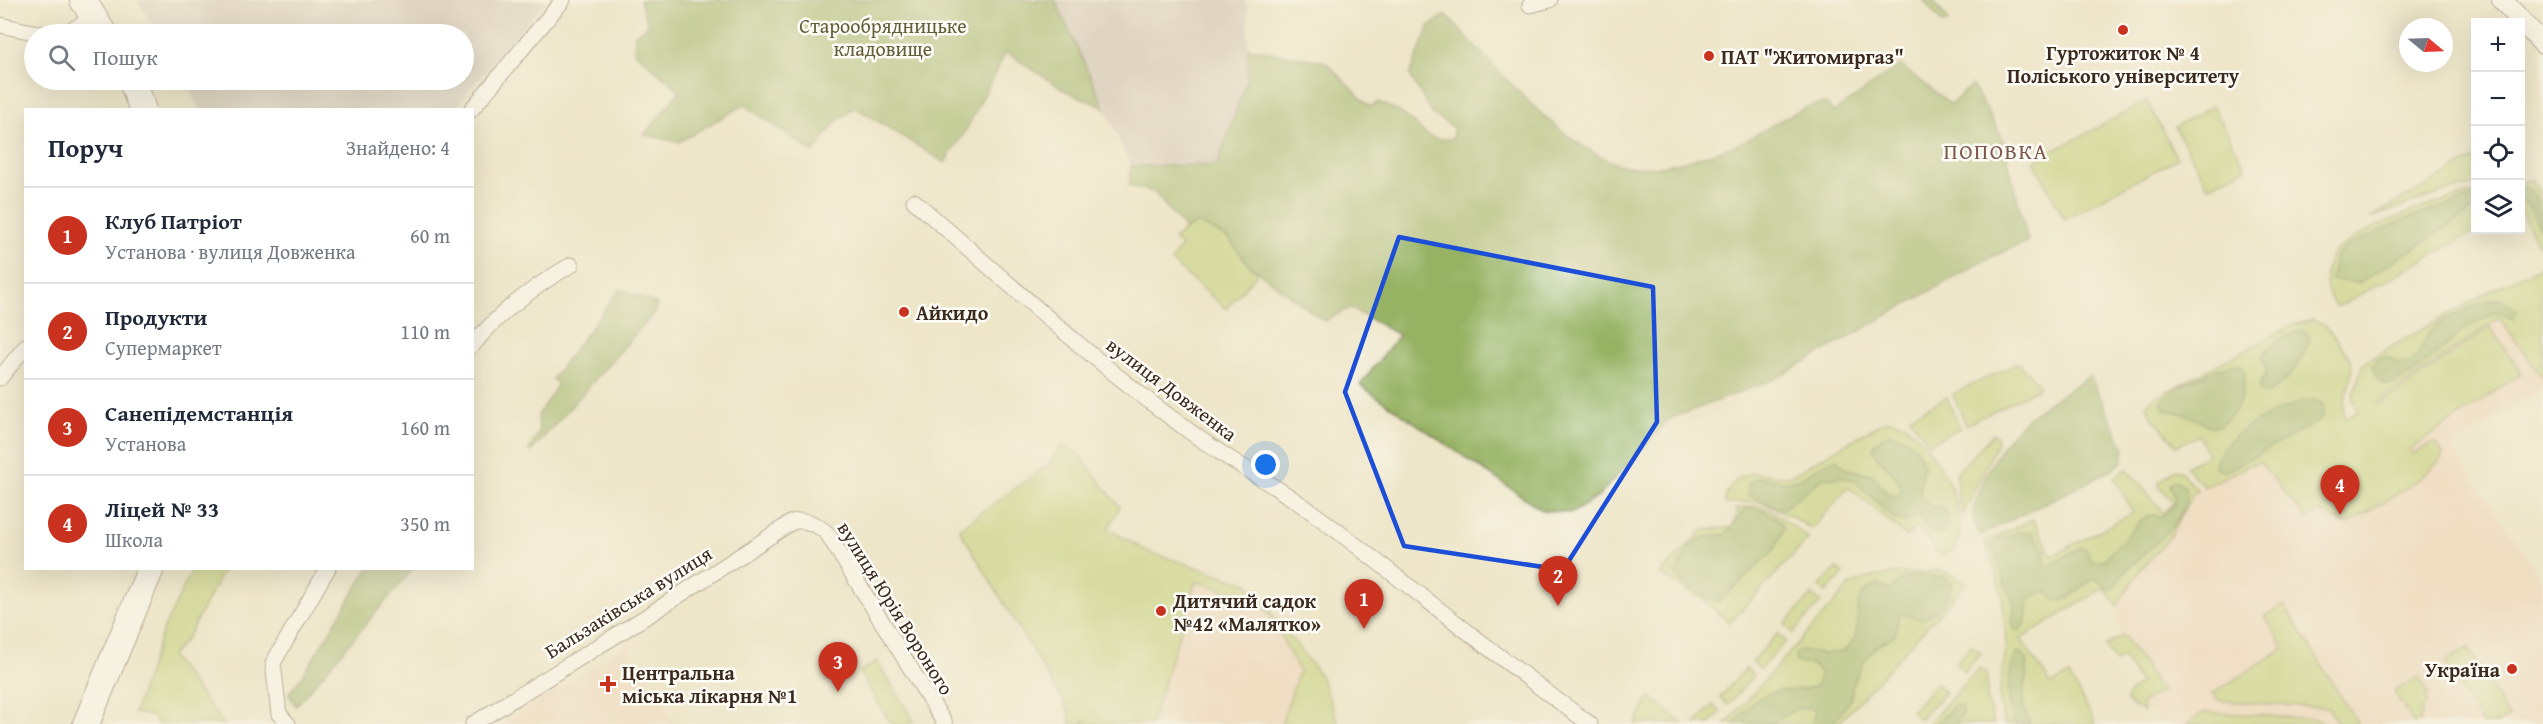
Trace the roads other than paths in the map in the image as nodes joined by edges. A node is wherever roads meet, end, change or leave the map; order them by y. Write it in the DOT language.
graph roads {
  1 [pos="563,0"];
  2 [pos="1550,0"];
  3 [pos="2502,0"];
  4 [pos="1530,5"];
  5 [pos="0,25"];
  6 [pos="24,30"];
  7 [pos="2543,44"];
  8 [pos="135,90"];
  9 [pos="142,108"];
  10 [pos="473,108"];
  11 [pos="914,201"];
  12 [pos="571,265"];
  13 [pos="474,344"];
  14 [pos="24,348"];
  15 [pos="0,378"];
  16 [pos="807,522"];
  17 [pos="150,570"];
  18 [pos="327,570"];
  19 [pos="86,724"];
  20 [pos="288,724"];
  21 [pos="473,724"];
  22 [pos="945,724"];
  23 [pos="1590,724"];
  1 -- 10 [label="street"];
  2 -- 4 [label="street"];
  3 -- 7 [label="street"];
  5 -- 6 [label="street"];
  8 -- 9 [label="highway"];
  11 -- 23 [label="street, вулиця Довженка"];
  12 -- 13 [label="street"];
  14 -- 15 [label="street"];
  16 -- 21 [label="street, Бальзаківська вулиця"];
  16 -- 22 [label="street, вулиця Юрія Вороного"];
  17 -- 19 [label="highway"];
  18 -- 20 [label="street"];
}
